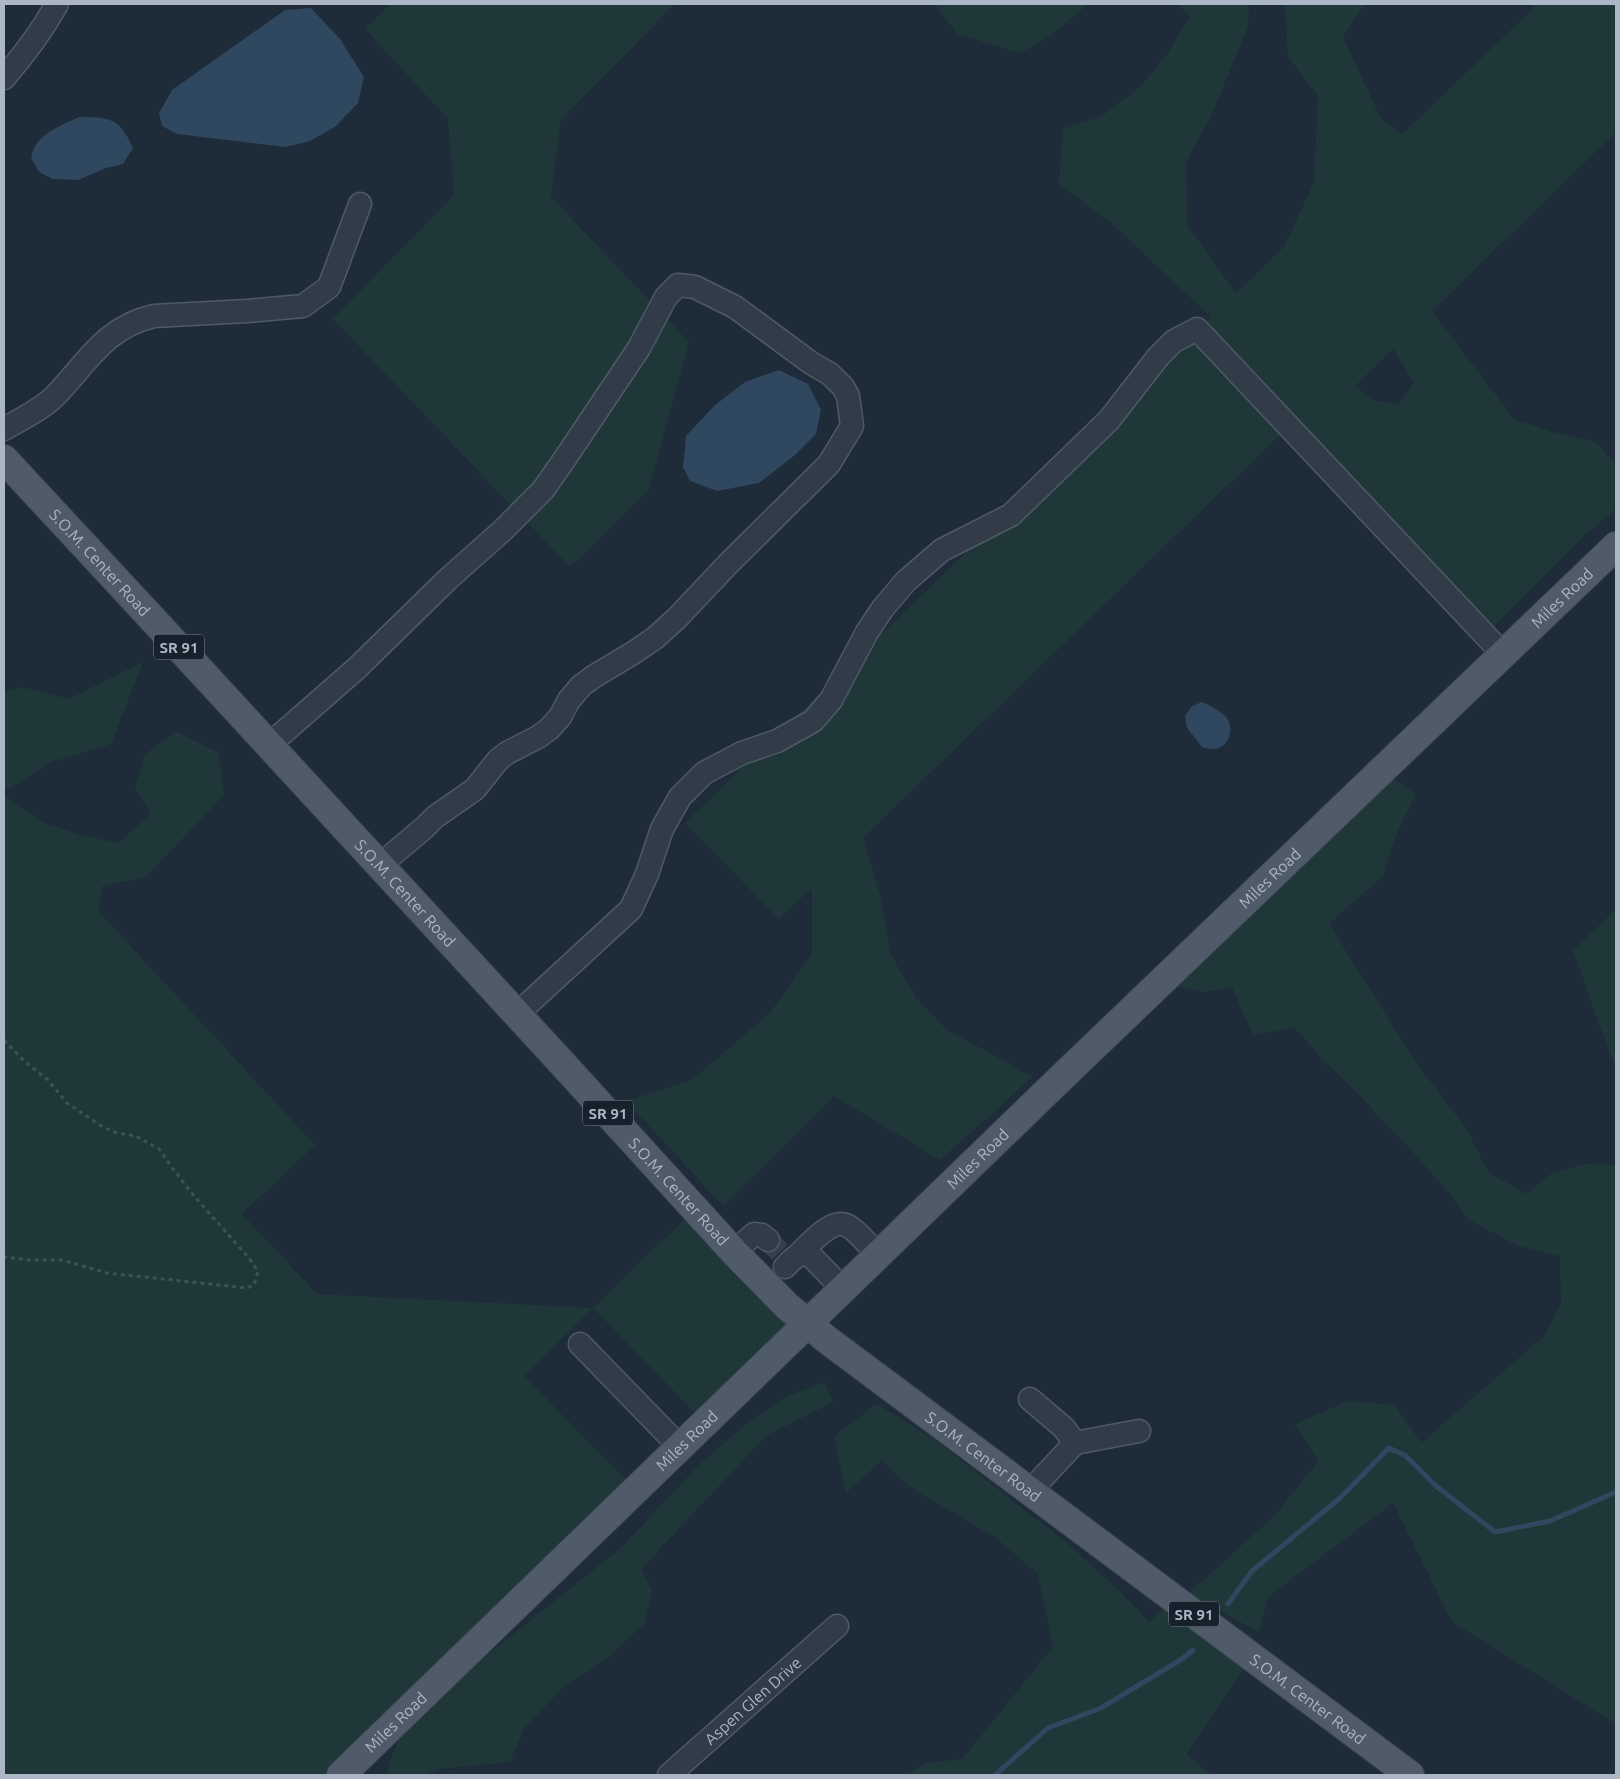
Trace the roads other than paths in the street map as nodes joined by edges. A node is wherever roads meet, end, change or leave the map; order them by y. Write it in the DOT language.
graph roads {
  1 [pos="57,4"];
  2 [pos="4,78"];
  3 [pos="360,204"];
  4 [pos="4,429"];
  5 [pos="4,459"];
  6 [pos="1616,546"];
  7 [pos="1503,654"];
  8 [pos="269,745"];
  9 [pos="380,865"];
  10 [pos="517,1014"];
  11 [pos="734,1252"];
  12 [pos="783,1253"];
  13 [pos="878,1255"];
  14 [pos="765,1285"];
  15 [pos="843,1289"];
  16 [pos="807,1324"];
  17 [pos="580,1344"];
  18 [pos="1030,1399"];
  19 [pos="1139,1431"];
  20 [pos="1075,1442"];
  21 [pos="680,1447"];
  22 [pos="1030,1491"];
  23 [pos="837,1626"];
  24 [pos="341,1775"];
  25 [pos="669,1775"];
  26 [pos="1410,1775"];
  1 -- 2 [label="street"];
  3 -- 4 [label="street"];
  5 -- 8 [label="main road, S.O.M. Center Road / SR 91"];
  6 -- 7 [label="main road, Miles Road"];
  7 -- 10 [label="street"];
  7 -- 13 [label="main road, Miles Road"];
  8 -- 9 [label="main road, S.O.M. Center Road / SR 91"];
  8 -- 9 [label="street"];
  9 -- 10 [label="main road, S.O.M. Center Road / SR 91"];
  10 -- 11 [label="main road, S.O.M. Center Road / SR 91"];
  11 -- 12 [label="street"];
  11 -- 14 [label="main road, S.O.M. Center Road / SR 91"];
  12 -- 13 [label="street"];
  12 -- 14 [label="street"];
  12 -- 15 [label="street"];
  13 -- 15 [label="main road, Miles Road"];
  14 -- 16 [label="main road, S.O.M. Center Road / SR 91"];
  15 -- 16 [label="main road, Miles Road"];
  16 -- 21 [label="main road, Miles Road"];
  16 -- 22 [label="main road, S.O.M. Center Road / SR 91"];
  17 -- 21 [label="street"];
  18 -- 20 [label="street"];
  19 -- 20 [label="street"];
  20 -- 22 [label="street"];
  21 -- 24 [label="main road, Miles Road"];
  22 -- 26 [label="main road, S.O.M. Center Road / SR 91"];
  23 -- 25 [label="street, Aspen Glen Drive"];
}
